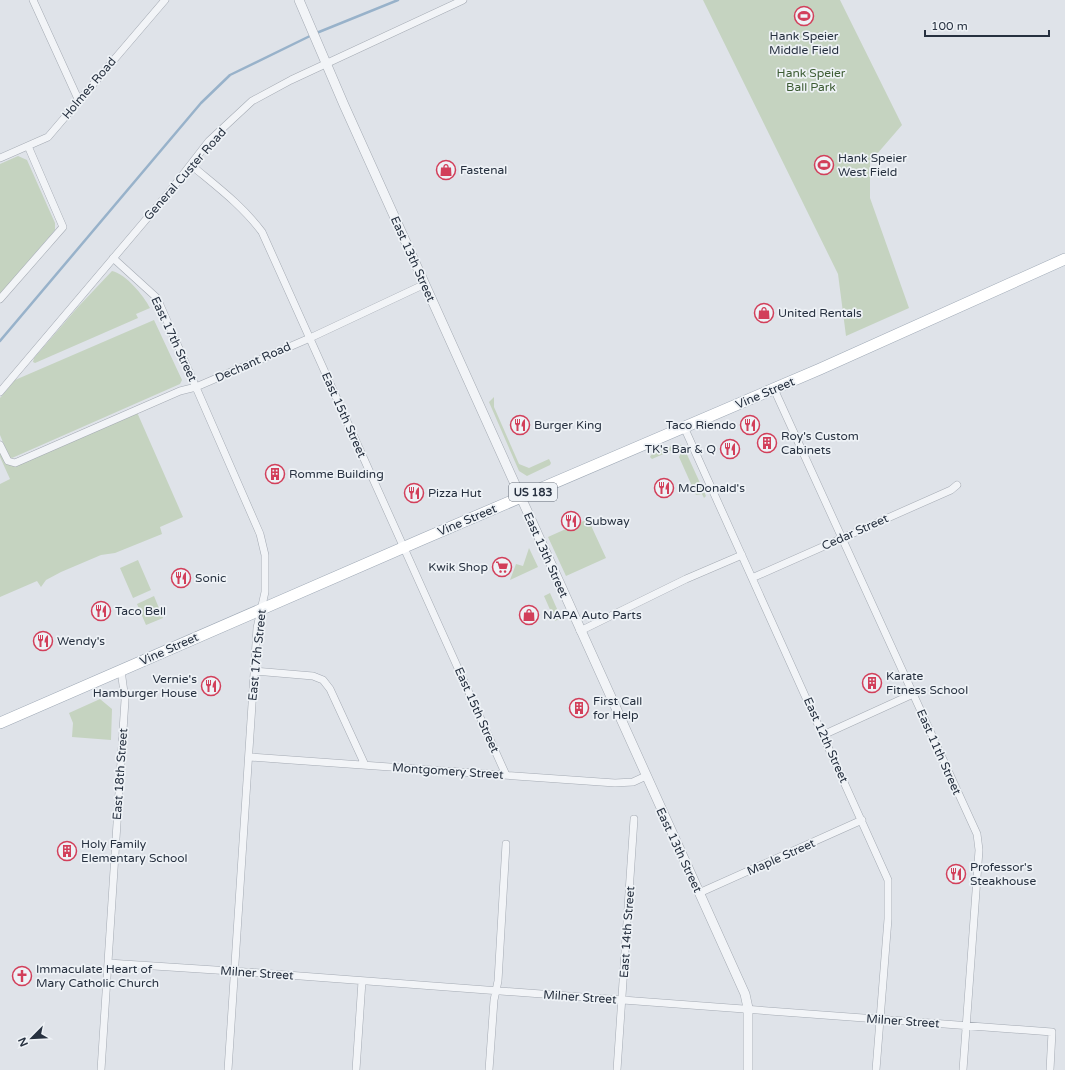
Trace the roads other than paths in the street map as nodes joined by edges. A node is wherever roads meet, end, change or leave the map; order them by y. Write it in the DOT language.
graph roads {
  1 [pos="33,0"];
  2 [pos="165,0"];
  3 [pos="299,0"];
  4 [pos="463,0"];
  5 [pos="326,63"];
  6 [pos="79,101"];
  7 [pos="28,146"];
  8 [pos="0,158"];
  9 [pos="191,165"];
  10 [pos="114,258"];
  11 [pos="1065,259"];
  12 [pos="425,284"];
  13 [pos="0,299"];
  14 [pos="310,338"];
  15 [pos="196,387"];
  16 [pos="774,389"];
  17 [pos="0,392"];
  18 [pos="684,427"];
  19 [pos="0,445"];
  20 [pos="957,485"];
  21 [pos="520,497"];
  22 [pos="842,538"];
  23 [pos="404,548"];
  24 [pos="742,555"];
  25 [pos="752,578"];
  26 [pos="260,611"];
  27 [pos="580,631"];
  28 [pos="121,670"];
  29 [pos="254,671"];
  30 [pos="913,694"];
  31 [pos="0,724"];
  32 [pos="823,735"];
  33 [pos="249,757"];
  34 [pos="365,765"];
  35 [pos="506,775"];
  36 [pos="646,776"];
  37 [pos="634,819"];
  38 [pos="862,820"];
  39 [pos="506,844"];
  40 [pos="699,893"];
  41 [pos="108,963"];
  42 [pos="234,972"];
  43 [pos="362,981"];
  44 [pos="496,991"];
  45 [pos="622,1000"];
  46 [pos="748,1008"];
  47 [pos="880,1018"];
  48 [pos="966,1025"];
  49 [pos="101,1070"];
  50 [pos="228,1070"];
  51 [pos="356,1070"];
  52 [pos="489,1070"];
  53 [pos="617,1070"];
  54 [pos="748,1070"];
  55 [pos="876,1070"];
  56 [pos="963,1070"];
  57 [pos="1050,1070"];
  1 -- 6 [label="street"];
  2 -- 6 [label="street, Holmes Road"];
  3 -- 5 [label="street, East 13th Street"];
  4 -- 5 [label="street, General Custer Road"];
  5 -- 9 [label="street, General Custer Road"];
  5 -- 12 [label="street, East 13th Street"];
  6 -- 7 [label="street, Holmes Road"];
  7 -- 8 [label="street, Holmes Road"];
  7 -- 13 [label="street"];
  9 -- 10 [label="street, General Custer Road"];
  9 -- 14 [label="street, East 15th Street"];
  10 -- 15 [label="street, East 17th Street"];
  10 -- 17 [label="street, General Custer Road"];
  11 -- 16 [label="main road, Vine Street / US 183"];
  12 -- 14 [label="street, Dechant Road"];
  12 -- 21 [label="street, East 13th Street"];
  14 -- 15 [label="street, Dechant Road"];
  14 -- 23 [label="street, East 15th Street"];
  15 -- 19 [label="street, Dechant Road"];
  15 -- 26 [label="street, East 17th Street"];
  16 -- 18 [label="main road, Vine Street / US 183"];
  16 -- 22 [label="street, East 11th Street"];
  18 -- 21 [label="main road, Vine Street / US 183"];
  18 -- 24 [label="street, East 12th Street"];
  20 -- 22 [label="street, Cedar Street"];
  21 -- 23 [label="main road, Vine Street / US 183"];
  21 -- 27 [label="street, East 13th Street"];
  22 -- 25 [label="street, Cedar Street"];
  22 -- 30 [label="street, East 11th Street"];
  23 -- 26 [label="main road, Vine Street / US 183"];
  23 -- 35 [label="street, East 15th Street"];
  24 -- 25 [label="street, East 12th Street"];
  24 -- 27 [label="street"];
  25 -- 32 [label="street, East 12th Street"];
  26 -- 28 [label="main road, Vine Street / US 183"];
  26 -- 29 [label="street, East 17th Street"];
  27 -- 36 [label="street, East 13th Street"];
  28 -- 31 [label="main road, Vine Street / US 183"];
  28 -- 41 [label="street, East 18th Street"];
  29 -- 33 [label="street, East 17th Street"];
  29 -- 34 [label="street"];
  30 -- 32 [label="street"];
  30 -- 48 [label="street, East 11th Street"];
  32 -- 38 [label="street, East 12th Street"];
  33 -- 34 [label="street, Montgomery Street"];
  33 -- 42 [label="street, East 17th Street"];
  34 -- 35 [label="street, Montgomery Street"];
  35 -- 36 [label="street, Montgomery Street"];
  36 -- 40 [label="street, East 13th Street"];
  37 -- 45 [label="street, East 14th Street"];
  38 -- 40 [label="street, Maple Street"];
  38 -- 47 [label="street, East 12th Street"];
  39 -- 44 [label="street"];
  40 -- 46 [label="street, East 13th Street"];
  41 -- 42 [label="street, Milner Street"];
  41 -- 49 [label="street, East 18th Street"];
  42 -- 43 [label="street, Milner Street"];
  42 -- 50 [label="street, East 17th Street"];
  43 -- 44 [label="street, Milner Street"];
  43 -- 51 [label="street"];
  44 -- 45 [label="street, Milner Street"];
  44 -- 52 [label="street"];
  45 -- 46 [label="street, Milner Street"];
  45 -- 53 [label="street, East 14th Street"];
  46 -- 47 [label="street, Milner Street"];
  46 -- 54 [label="street, East 13th Street"];
  47 -- 48 [label="street, Milner Street"];
  47 -- 55 [label="street, East 12th Street"];
  48 -- 56 [label="street, East 11th Street"];
  48 -- 57 [label="street, Milner Street"];
}
